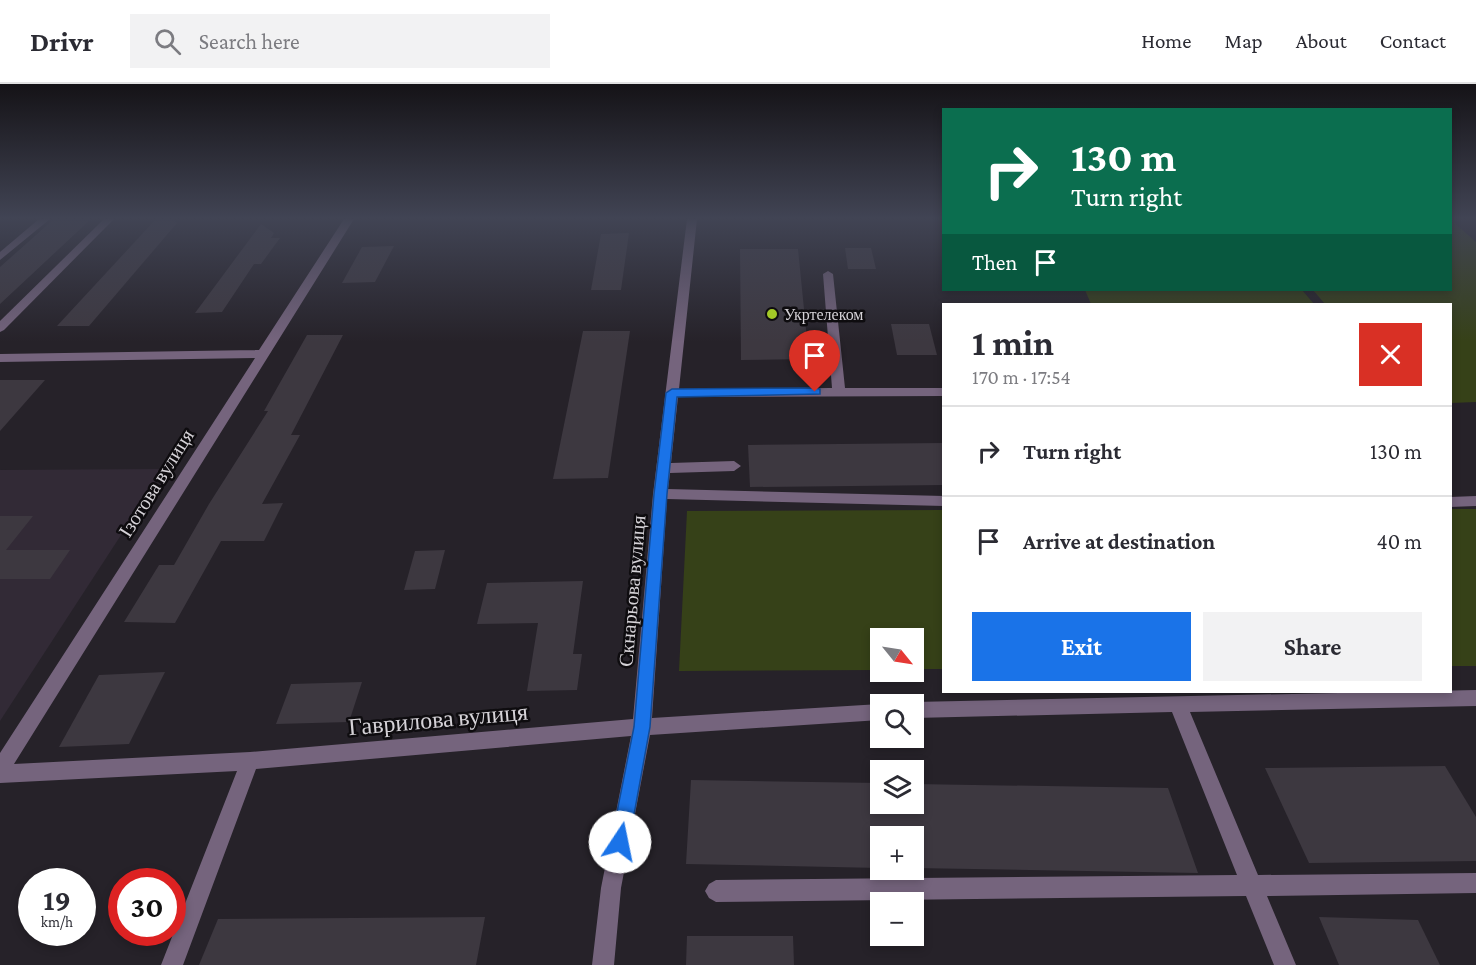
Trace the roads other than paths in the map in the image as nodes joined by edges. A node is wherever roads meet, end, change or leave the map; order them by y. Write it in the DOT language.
graph roads {
  1 [pos="68,260"];
  2 [pos="323,260"];
  3 [pos="687,260"];
  4 [pos="828,274"];
  5 [pos="0,328"];
  6 [pos="262,354"];
  7 [pos="0,358"];
  8 [pos="839,391"];
  9 [pos="942,392"];
  10 [pos="672,393"];
  11 [pos="734,466"];
  12 [pos="663,468"];
  13 [pos="660,494"];
  14 [pos="942,501"];
  15 [pos="1476,501"];
  16 [pos="1452,502"];
  17 [pos="1476,698"];
  18 [pos="1178,706"];
  19 [pos="924,711"];
  20 [pos="870,713"];
  21 [pos="642,727"];
  22 [pos="250,761"];
  23 [pos="0,772"];
  24 [pos="1476,883"];
  25 [pos="1252,884"];
  26 [pos="716,891"];
  27 [pos="172,965"];
  28 [pos="603,965"];
  29 [pos="1286,965"];
  1 -- 5 [label="street"];
  2 -- 6 [label="street, Ізотова вулиця"];
  3 -- 10 [label="street, Скнарьова вулиця"];
  4 -- 8 [label="street"];
  6 -- 7 [label="street"];
  6 -- 23 [label="street, Ізотова вулиця"];
  8 -- 9 [label="street"];
  8 -- 10 [label="street"];
  10 -- 12 [label="street, Скнарьова вулиця"];
  11 -- 12 [label="street"];
  12 -- 13 [label="street, Скнарьова вулиця"];
  13 -- 14 [label="street"];
  13 -- 21 [label="street, Скнарьова вулиця"];
  15 -- 16 [label="street"];
  17 -- 18 [label="street"];
  18 -- 19 [label="street"];
  18 -- 25 [label="street"];
  20 -- 21 [label="street, Гаврилова вулиця"];
  21 -- 22 [label="street, Гаврилова вулиця"];
  21 -- 28 [label="street, Скнарьова вулиця"];
  22 -- 23 [label="street, Гаврилова вулиця"];
  22 -- 27 [label="street"];
  24 -- 25 [label="street"];
  25 -- 26 [label="street"];
  25 -- 29 [label="street"];
}
